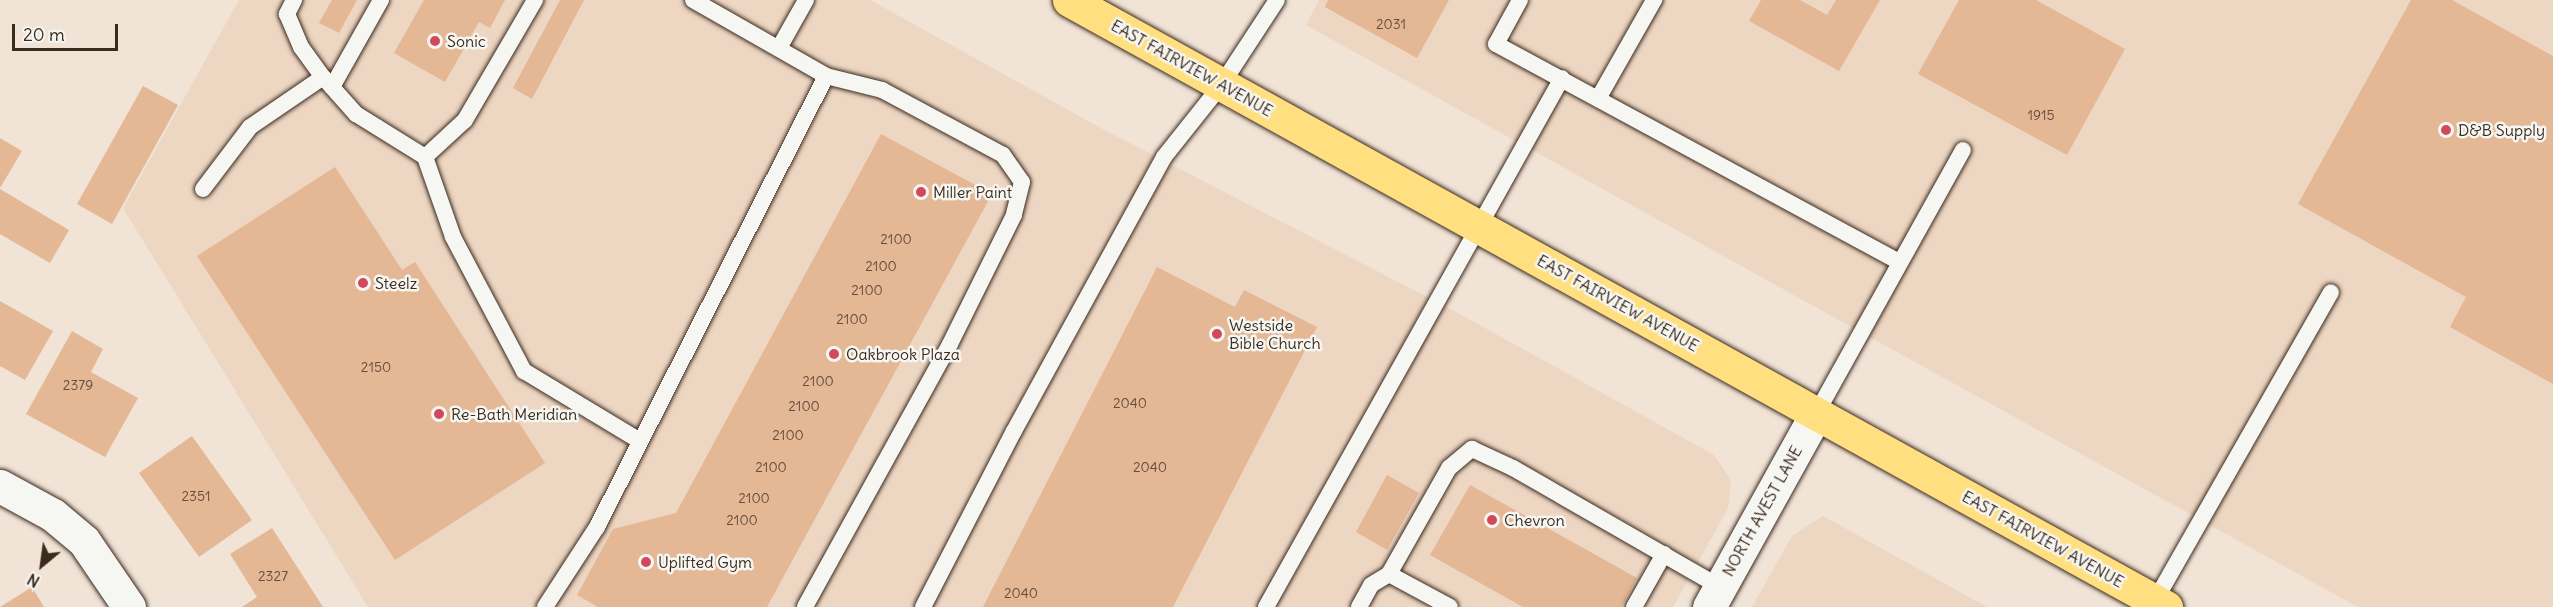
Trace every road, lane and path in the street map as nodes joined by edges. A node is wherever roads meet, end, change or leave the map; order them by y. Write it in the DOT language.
graph roads {
  1 [pos="294,0"];
  2 [pos="381,0"];
  3 [pos="535,0"];
  4 [pos="693,0"];
  5 [pos="806,0"];
  6 [pos="1069,0"];
  7 [pos="1277,0"];
  8 [pos="1520,0"];
  9 [pos="1654,0"];
  10 [pos="779,48"];
  11 [pos="826,76"];
  12 [pos="1562,78"];
  13 [pos="327,82"];
  14 [pos="1222,84"];
  15 [pos="1599,97"];
  16 [pos="1963,150"];
  17 [pos="425,157"];
  18 [pos="203,189"];
  19 [pos="1480,227"];
  20 [pos="1900,262"];
  21 [pos="2331,292"];
  22 [pos="1816,414"];
  23 [pos="640,441"];
  24 [pos="0,486"];
  25 [pos="1664,554"];
  26 [pos="1389,574"];
  27 [pos="1714,597"];
  28 [pos="2158,605"];
  29 [pos="129,607"];
  30 [pos="545,607"];
  31 [pos="805,607"];
  32 [pos="923,607"];
  33 [pos="1266,607"];
  34 [pos="1359,607"];
  35 [pos="1450,607"];
  36 [pos="1634,607"];
  1 -- 13 [label="lane"];
  2 -- 13 [label="lane"];
  3 -- 17 [label="lane"];
  4 -- 10 [label="lane"];
  5 -- 10 [label="lane"];
  6 -- 14 [label="main road, EAST FAIRVIEW AVENUE"];
  7 -- 14 [label="lane"];
  8 -- 12 [label="lane"];
  9 -- 15 [label="lane"];
  10 -- 11 [label="lane"];
  11 -- 23 [label="lane"];
  11 -- 31 [label="lane"];
  12 -- 15 [label="lane"];
  12 -- 19 [label="lane"];
  13 -- 17 [label="lane"];
  13 -- 18 [label="lane"];
  14 -- 19 [label="main road, EAST FAIRVIEW AVENUE"];
  14 -- 32 [label="lane"];
  15 -- 20 [label="lane"];
  16 -- 20 [label="lane"];
  17 -- 23 [label="lane"];
  19 -- 22 [label="main road, EAST FAIRVIEW AVENUE"];
  19 -- 33 [label="lane"];
  20 -- 22 [label="lane"];
  21 -- 28 [label="lane"];
  22 -- 27 [label="street, NORTH AVEST LANE"];
  22 -- 28 [label="main road, EAST FAIRVIEW AVENUE"];
  23 -- 30 [label="lane"];
  24 -- 29 [label="street"];
  25 -- 26 [label="lane"];
  25 -- 27 [label="lane"];
  25 -- 36 [label="lane"];
  26 -- 34 [label="lane"];
  26 -- 35 [label="lane"];
}
